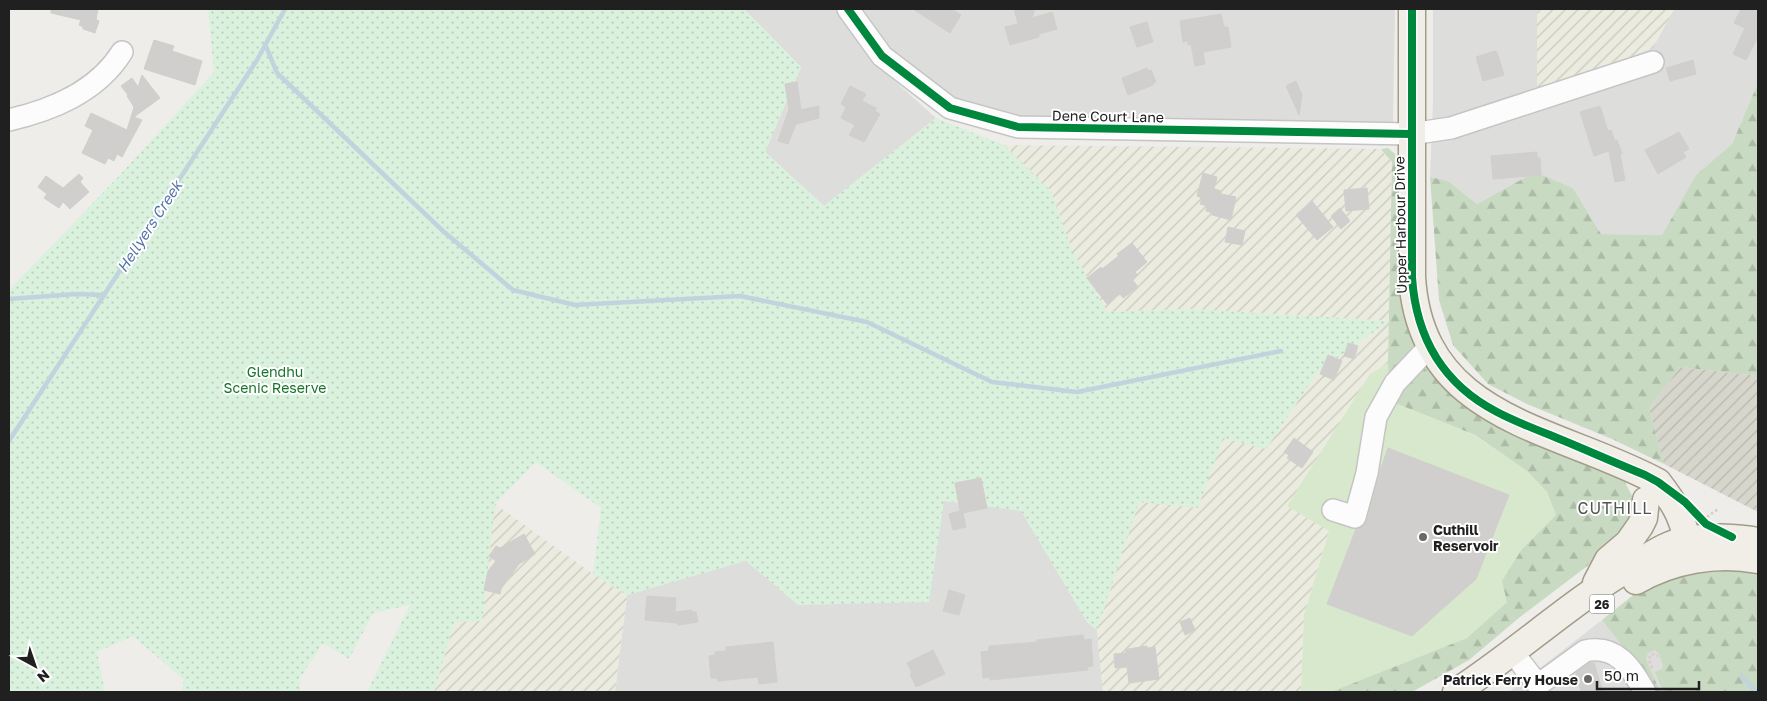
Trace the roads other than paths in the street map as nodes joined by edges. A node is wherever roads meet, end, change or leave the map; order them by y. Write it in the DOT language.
graph roads {
  1 [pos="848,9"];
  2 [pos="1412,9"];
  3 [pos="122,52"];
  4 [pos="1652,62"];
  5 [pos="9,120"];
  6 [pos="1411,134"];
  7 [pos="1429,347"];
  8 [pos="1652,491"];
  9 [pos="1333,510"];
  10 [pos="1732,537"];
  11 [pos="1758,541"];
  12 [pos="1679,542"];
  13 [pos="1758,560"];
  14 [pos="1591,592"];
  15 [pos="1521,663"];
  16 [pos="1534,689"];
  17 [pos="1456,692"];
  18 [pos="1461,692"];
  19 [pos="1645,692"];
  1 -- 6 [label="street, Dene Court Lane"];
  2 -- 6 [label="main road, Upper Harbour Drive"];
  3 -- 5 [label="street"];
  4 -- 6 [label="street, Dene Court Lane"];
  6 -- 7 [label="main road, Upper Harbour Drive"];
  7 -- 8 [label="main road, Upper Harbour Drive"];
  7 -- 9 [label="street"];
  8 -- 10 [label="main road"];
  8 -- 12 [label="main road, Upper Harbour Drive"];
  8 -- 14 [label="main road"];
  10 -- 11 [label="main road, 26"];
  10 -- 12 [label="main road, 26"];
  12 -- 14 [label="main road, 26"];
  13 -- 15 [label="main road, 26"];
  14 -- 17 [label="main road, 26"];
  15 -- 16 [label="street"];
  15 -- 18 [label="main road, 26"];
  16 -- 19 [label="street"];
}
